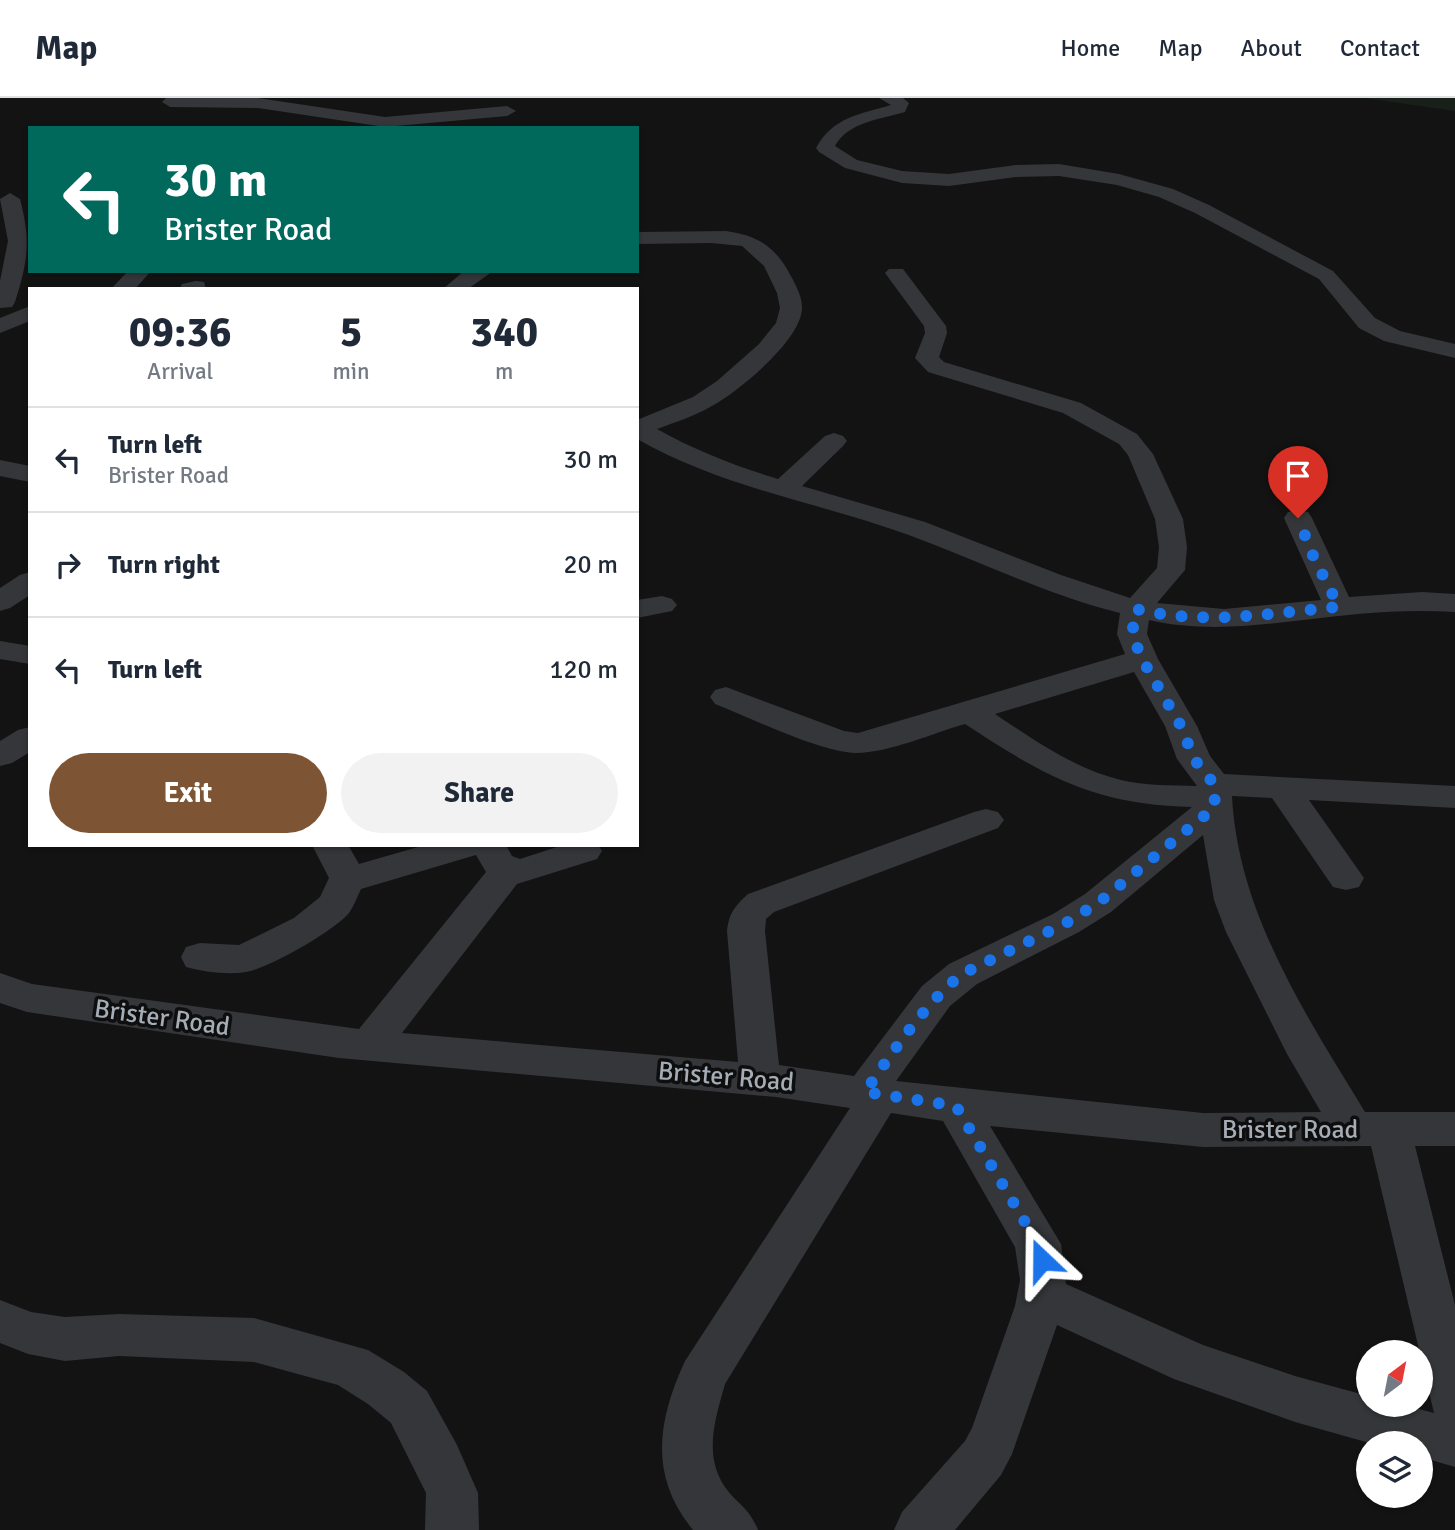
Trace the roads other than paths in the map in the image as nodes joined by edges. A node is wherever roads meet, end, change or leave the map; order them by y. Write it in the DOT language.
graph roads {
  1 [pos="492,98"];
  2 [pos="887,98"];
  3 [pos="170,102"];
  4 [pos="508,119"];
  5 [pos="10,199"];
  6 [pos="639,238"];
  7 [pos="139,273"];
  8 [pos="474,273"];
  9 [pos="896,273"];
  10 [pos="124,287"];
  11 [pos="456,287"];
  12 [pos="2,302"];
  13 [pos="28,308"];
  14 [pos="28,314"];
  15 [pos="0,326"];
  16 [pos="1455,351"];
  17 [pos="639,427"];
  18 [pos="639,429"];
  19 [pos="834,441"];
  20 [pos="0,468"];
  21 [pos="28,474"];
  22 [pos="784,488"];
  23 [pos="1298,518"];
  24 [pos="28,582"];
  25 [pos="0,602"];
  26 [pos="1455,603"];
  27 [pos="1339,607"];
  28 [pos="1136,609"];
  29 [pos="0,650"];
  30 [pos="28,655"];
  31 [pos="1142,659"];
  32 [pos="726,697"];
  33 [pos="969,712"];
  34 [pos="28,738"];
  35 [pos="0,756"];
  36 [pos="1283,788"];
  37 [pos="1215,796"];
  38 [pos="1455,797"];
  39 [pos="986,820"];
  40 [pos="460,847"];
  41 [pos="584,851"];
  42 [pos="498,858"];
  43 [pos="339,861"];
  44 [pos="1346,878"];
  45 [pos="200,957"];
  46 [pos="3,993"];
  47 [pos="369,1046"];
  48 [pos="760,1080"];
  49 [pos="873,1093"];
  50 [pos="956,1106"];
  51 [pos="1455,1129"];
  52 [pos="1371,1130"];
  53 [pos="1041,1295"];
  54 [pos="0,1321"];
  55 [pos="1455,1404"];
  56 [pos="1455,1443"];
  57 [pos="452,1530"];
  58 [pos="731,1530"];
  59 [pos="921,1530"];
  1 -- 4 [label="street"];
  2 -- 16 [label="street"];
  3 -- 4 [label="street"];
  5 -- 12 [label="street"];
  6 -- 17 [label="street"];
  7 -- 10 [label="street"];
  8 -- 11 [label="street"];
  9 -- 28 [label="street"];
  12 -- 13 [label="street"];
  14 -- 15 [label="street"];
  18 -- 22 [label="street"];
  19 -- 22 [label="street"];
  20 -- 21 [label="street"];
  22 -- 28 [label="street"];
  23 -- 27 [label="street"];
  24 -- 25 [label="street"];
  26 -- 27 [label="street"];
  27 -- 28 [label="street"];
  28 -- 31 [label="street"];
  29 -- 30 [label="street"];
  31 -- 33 [label="street"];
  31 -- 37 [label="street"];
  32 -- 33 [label="street"];
  33 -- 37 [label="street"];
  34 -- 35 [label="street"];
  36 -- 37 [label="street"];
  36 -- 38 [label="street"];
  36 -- 44 [label="street"];
  37 -- 49 [label="street"];
  37 -- 52 [label="street"];
  39 -- 48 [label="street"];
  40 -- 43 [label="street"];
  41 -- 42 [label="street"];
  42 -- 47 [label="street"];
  43 -- 45 [label="street"];
  46 -- 47 [label="street, Brister Road"];
  47 -- 48 [label="street, Brister Road"];
  48 -- 49 [label="street, Brister Road"];
  49 -- 50 [label="street, Brister Road"];
  49 -- 58 [label="street"];
  50 -- 52 [label="street, Brister Road"];
  50 -- 53 [label="street"];
  51 -- 52 [label="street, Brister Road"];
  52 -- 55 [label="street"];
  53 -- 56 [label="street"];
  53 -- 59 [label="street"];
  54 -- 57 [label="street"];
}
